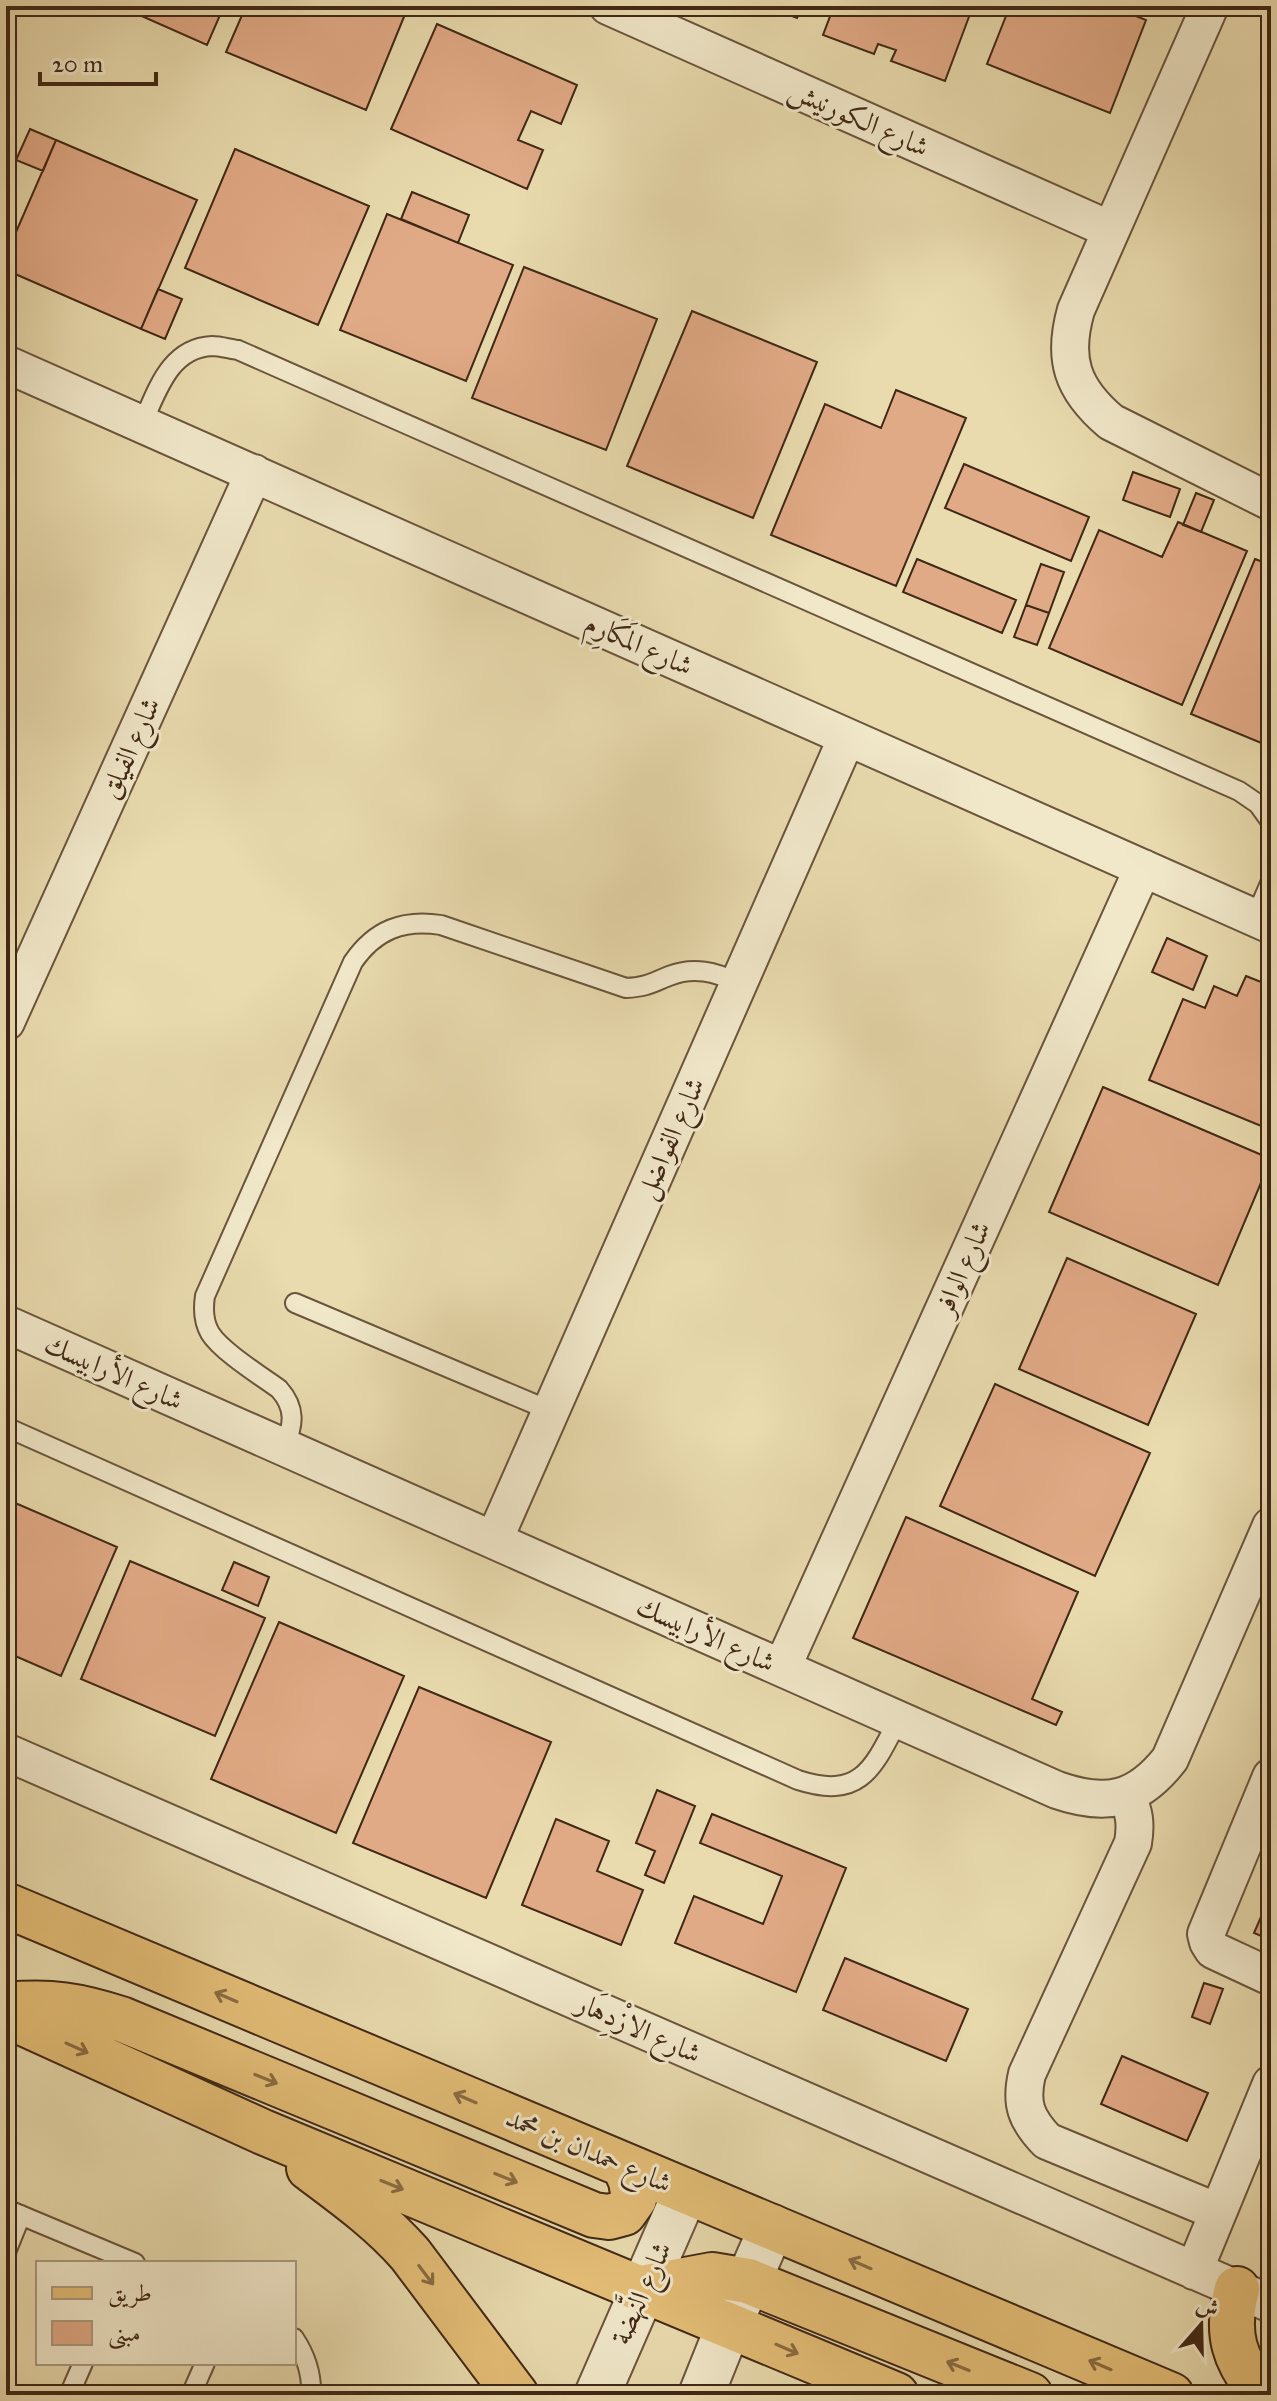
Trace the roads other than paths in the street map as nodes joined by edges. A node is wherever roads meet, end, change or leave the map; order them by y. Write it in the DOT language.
graph roads {
  1 [pos="608,6"];
  2 [pos="1210,6"];
  3 [pos="1111,230"];
  4 [pos="6,364"];
  5 [pos="142,424"];
  6 [pos="254,473"];
  7 [pos="1271,502"];
  8 [pos="847,737"];
  9 [pos="1271,822"];
  10 [pos="1143,868"];
  11 [pos="1271,881"];
  12 [pos="1263,922"];
  13 [pos="739,983"];
  14 [pos="6,1022"];
  15 [pos="295,1303"];
  16 [pos="6,1324"];
  17 [pos="551,1411"];
  18 [pos="6,1427"];
  19 [pos="284,1447"];
  20 [pos="1271,1526"];
  21 [pos="494,1540"];
  22 [pos="782,1668"];
  23 [pos="898,1720"];
  24 [pos="6,1752"];
  25 [pos="1271,1777"];
  26 [pos="1126,1795"];
  27 [pos="6,1905"];
  28 [pos="1271,1977"];
  29 [pos="6,2005"];
  30 [pos="6,2015"];
  31 [pos="1271,2084"];
  32 [pos="263,2132"];
  33 [pos="624,2165"];
  34 [pos="686,2191"];
  35 [pos="14,2212"];
  36 [pos="1218,2212"];
  37 [pos="772,2227"];
  38 [pos="6,2252"];
  39 [pos="128,2261"];
  40 [pos="1194,2271"];
  41 [pos="748,2281"];
  42 [pos="642,2288"];
  43 [pos="1254,2297"];
  44 [pos="729,2325"];
  45 [pos="296,2341"];
  46 [pos="82,2365"];
  47 [pos="204,2365"];
  48 [pos="69,2395"];
  49 [pos="191,2395"];
  50 [pos="311,2395"];
  51 [pos="516,2395"];
  52 [pos="597,2395"];
  53 [pos="701,2395"];
  54 [pos="896,2395"];
  55 [pos="1030,2395"];
  56 [pos="1171,2395"];
  57 [pos="1263,2395"];
  1 -- 3 [label="street, شارع الكورنيش"];
  2 -- 3 [label="street"];
  3 -- 7 [label="street"];
  4 -- 5 [label="street, شارع المَكَارِم"];
  5 -- 6 [label="street, شارع المَكَارِم"];
  5 -- 9 [label="lane"];
  6 -- 8 [label="street, شارع المَكَارِم"];
  6 -- 14 [label="street, شارع الفيلق"];
  8 -- 10 [label="street, شارع المَكَارِم"];
  8 -- 13 [label="street, شارع الفواضل"];
  10 -- 12 [label="street, شارع المَكَارِم"];
  10 -- 22 [label="street, شارع الوافر"];
  11 -- 12 [label="lane"];
  13 -- 17 [label="street, شارع الفواضل"];
  13 -- 19 [label="lane"];
  15 -- 17 [label="lane"];
  16 -- 19 [label="street, شارع الأرابيسك"];
  17 -- 21 [label="street, شارع الفواضل"];
  18 -- 23 [label="lane"];
  19 -- 21 [label="street, شارع الأرابيسك"];
  20 -- 26 [label="street, شارع الأرابيسك"];
  21 -- 22 [label="street, شارع الأرابيسك"];
  22 -- 23 [label="street, شارع الأرابيسك"];
  23 -- 26 [label="street, شارع الأرابيسك"];
  24 -- 40 [label="street, شارع الازْدِهَار"];
  25 -- 28 [label="street"];
  26 -- 36 [label="street"];
  33 -- 27 [label="main road, شارع حمدان بن محمد, one-way"];
  29 -- 33 [label="main road, one-way"];
  30 -- 32 [label="main road, one-way"];
  31 -- 36 [label="street"];
  32 -- 42 [label="main road, one-way"];
  32 -- 51 [label="main road, one-way"];
  33 -- 34 [label="main road, شارع حمدان بن محمد"];
  34 -- 37 [label="main road, شارع حمدان بن محمد"];
  34 -- 42 [label="street, شارع النَّهضة"];
  35 -- 38 [label="lane"];
  35 -- 39 [label="lane"];
  36 -- 40 [label="street"];
  37 -- 41 [label="street"];
  56 -- 37 [label="main road, شارع حمدان بن محمد, one-way"];
  40 -- 43 [label="street, شارع الازْدِهَار"];
  41 -- 42 [label="main road"];
  41 -- 44 [label="street"];
  55 -- 41 [label="main road, one-way"];
  42 -- 44 [label="main road"];
  42 -- 52 [label="street, شارع النَّهضة"];
  43 -- 57 [label="main road"];
  44 -- 53 [label="street"];
  44 -- 54 [label="main road, one-way"];
  45 -- 50 [label="lane"];
  46 -- 48 [label="lane"];
  47 -- 49 [label="lane"];
}
